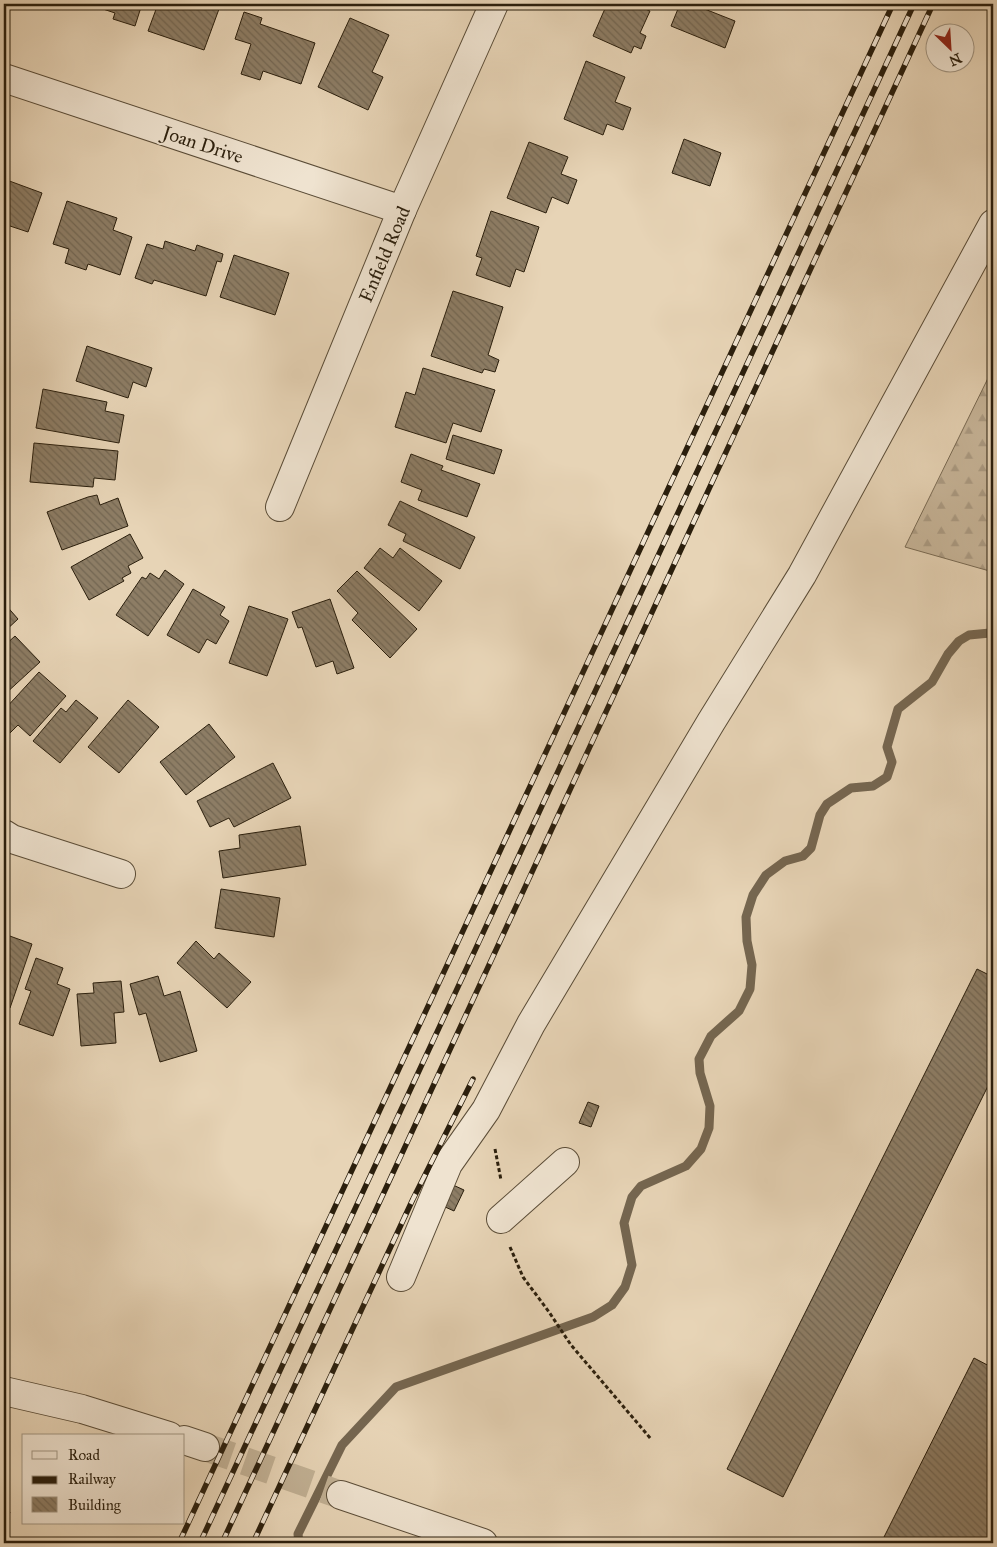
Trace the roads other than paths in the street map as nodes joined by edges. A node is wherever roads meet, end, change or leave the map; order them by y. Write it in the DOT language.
graph roads {
  1 [pos="494,4"];
  2 [pos="4,78"];
  3 [pos="402,210"];
  4 [pos="993,224"];
  5 [pos="280,507"];
  6 [pos="4,834"];
  7 [pos="121,874"];
  8 [pos="565,1162"];
  9 [pos="500,1219"];
  10 [pos="401,1277"];
  11 [pos="4,1391"];
  12 [pos="163,1434"];
  13 [pos="342,1494"];
  14 [pos="483,1543"];
  1 -- 3 [label="street, Enfield Road"];
  2 -- 3 [label="street, Joan Drive"];
  3 -- 5 [label="street, Enfield Road"];
  4 -- 10 [label="street"];
  6 -- 7 [label="street"];
  8 -- 9 [label="street"];
  11 -- 12 [label="street"];
  13 -- 14 [label="street"];
}
